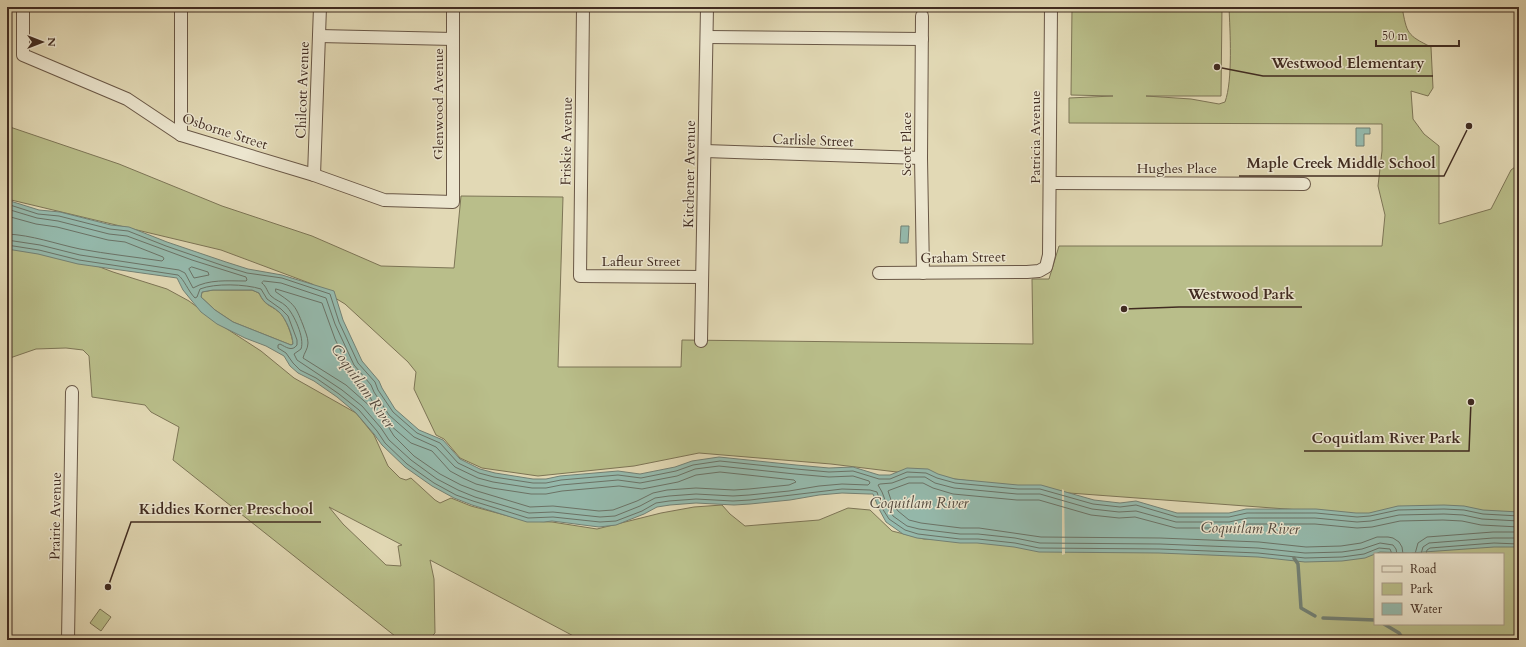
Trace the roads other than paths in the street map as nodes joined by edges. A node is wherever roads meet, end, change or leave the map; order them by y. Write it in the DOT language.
graph roads {
  1 [pos="24,7"];
  2 [pos="181,7"];
  3 [pos="320,7"];
  4 [pos="453,7"];
  5 [pos="583,7"];
  6 [pos="707,7"];
  7 [pos="1051,7"];
  8 [pos="922,16"];
  9 [pos="319,36"];
  10 [pos="707,37"];
  11 [pos="452,39"];
  12 [pos="922,39"];
  13 [pos="181,135"];
  14 [pos="704,151"];
  15 [pos="921,158"];
  16 [pos="314,175"];
  17 [pos="1050,183"];
  18 [pos="1304,184"];
  19 [pos="453,202"];
  20 [pos="1046,267"];
  21 [pos="879,273"];
  22 [pos="923,273"];
  23 [pos="580,276"];
  24 [pos="702,277"];
  25 [pos="701,341"];
  26 [pos="72,392"];
  27 [pos="68,640"];
  1 -- 13 [label="street, Osborne Street"];
  2 -- 13 [label="street"];
  3 -- 9 [label="street, Chilcott Avenue"];
  4 -- 11 [label="street, Glenwood Avenue"];
  5 -- 23 [label="street, Friskie Avenue"];
  6 -- 10 [label="street, Kitchener Avenue"];
  7 -- 17 [label="street, Patricia Avenue"];
  8 -- 12 [label="street, Scott Place"];
  9 -- 11 [label="street"];
  9 -- 16 [label="street, Chilcott Avenue"];
  10 -- 12 [label="street"];
  10 -- 14 [label="street, Kitchener Avenue"];
  11 -- 19 [label="street, Glenwood Avenue"];
  12 -- 15 [label="street, Scott Place"];
  13 -- 16 [label="street, Osborne Street"];
  14 -- 15 [label="street, Carlisle Street"];
  14 -- 24 [label="street, Kitchener Avenue"];
  15 -- 22 [label="street, Scott Place"];
  16 -- 19 [label="street, Osborne Street"];
  17 -- 18 [label="street, Hughes Place"];
  17 -- 20 [label="street, Patricia Avenue"];
  20 -- 22 [label="street, Graham Street"];
  21 -- 22 [label="street, Graham Street"];
  23 -- 24 [label="street, Lafleur Street"];
  24 -- 25 [label="street, Kitchener Avenue"];
  26 -- 27 [label="street, Prairie Avenue"];
}
